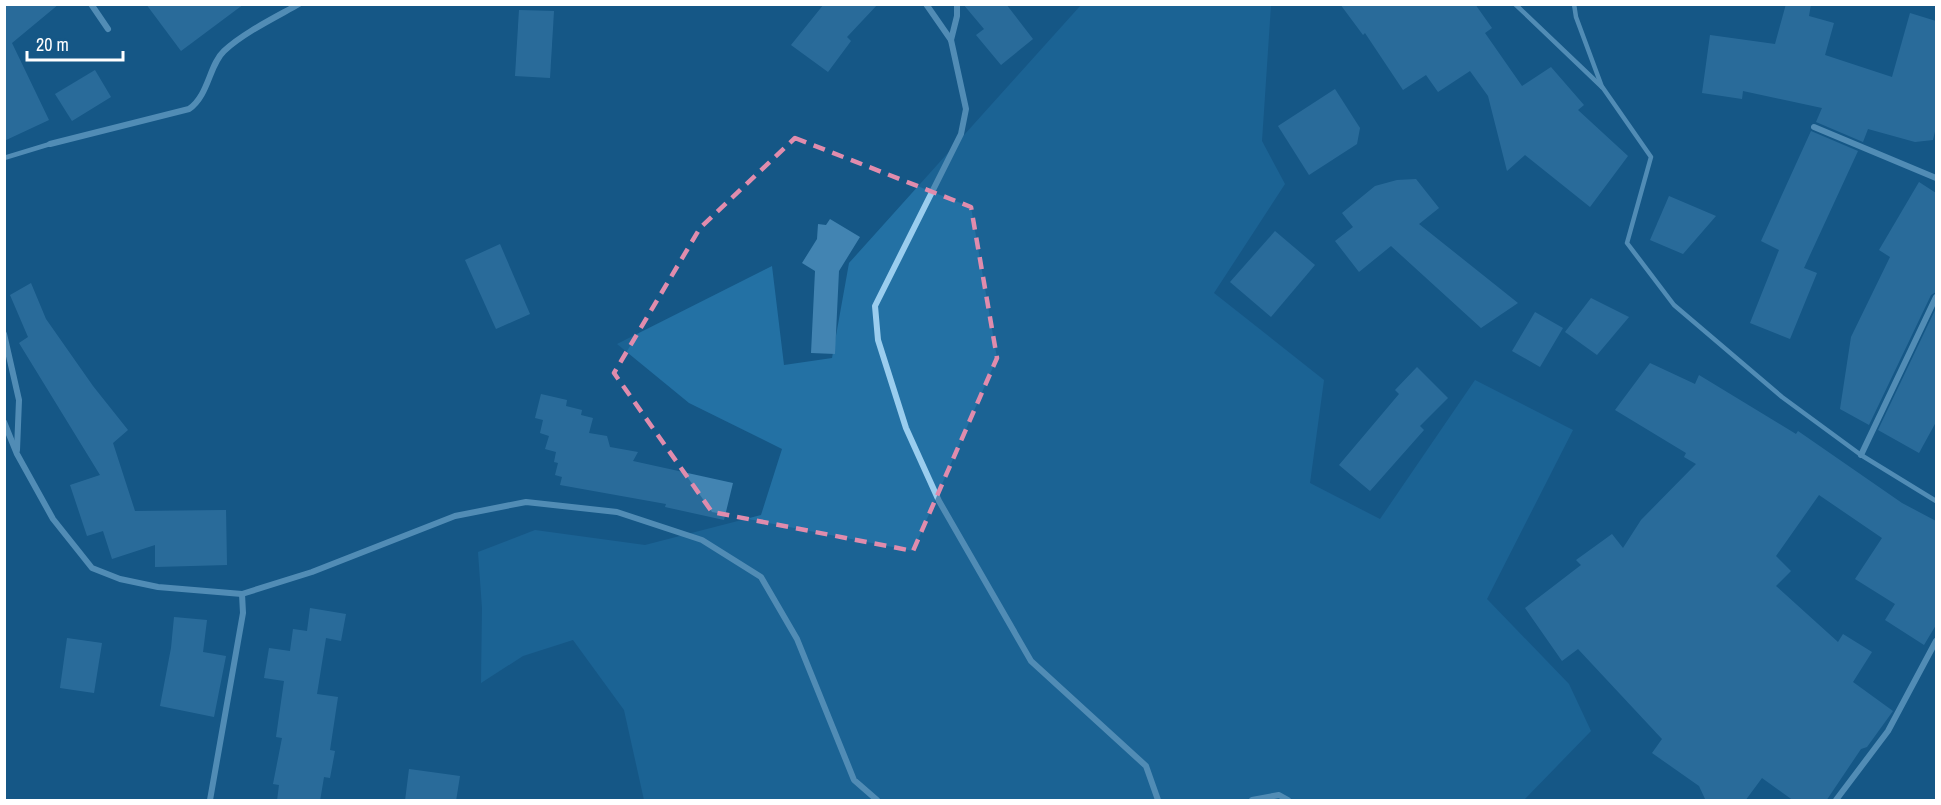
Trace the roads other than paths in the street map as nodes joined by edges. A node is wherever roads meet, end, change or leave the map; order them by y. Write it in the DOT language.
graph roads {
  1 [pos="91,4"];
  2 [pos="299,4"];
  3 [pos="926,4"];
  4 [pos="957,4"];
  5 [pos="1515,4"];
  6 [pos="1574,4"];
  7 [pos="108,28"];
  8 [pos="951,40"];
  9 [pos="1603,88"];
  10 [pos="1814,127"];
  11 [pos="51,144"];
  12 [pos="4,158"];
  13 [pos="1936,177"];
  14 [pos="1936,297"];
  15 [pos="4,334"];
  16 [pos="4,422"];
  17 [pos="17,454"];
  18 [pos="1861,455"];
  19 [pos="1936,501"];
  20 [pos="242,594"];
  21 [pos="1936,641"];
  22 [pos="210,801"];
  23 [pos="877,801"];
  24 [pos="1158,801"];
  25 [pos="1252,801"];
  26 [pos="1288,801"];
  27 [pos="1836,801"];
  1 -- 7 [label="street"];
  2 -- 11 [label="street"];
  3 -- 8 [label="street"];
  4 -- 8 [label="street"];
  5 -- 9 [label="lane"];
  6 -- 9 [label="lane"];
  8 -- 24 [label="street"];
  9 -- 18 [label="lane"];
  10 -- 13 [label="street"];
  11 -- 12 [label="lane"];
  14 -- 18 [label="street"];
  15 -- 17 [label="street"];
  16 -- 17 [label="street"];
  17 -- 20 [label="street"];
  18 -- 19 [label="lane"];
  20 -- 22 [label="street"];
  20 -- 23 [label="street"];
  21 -- 27 [label="street"];
  25 -- 26 [label="street"];
}
